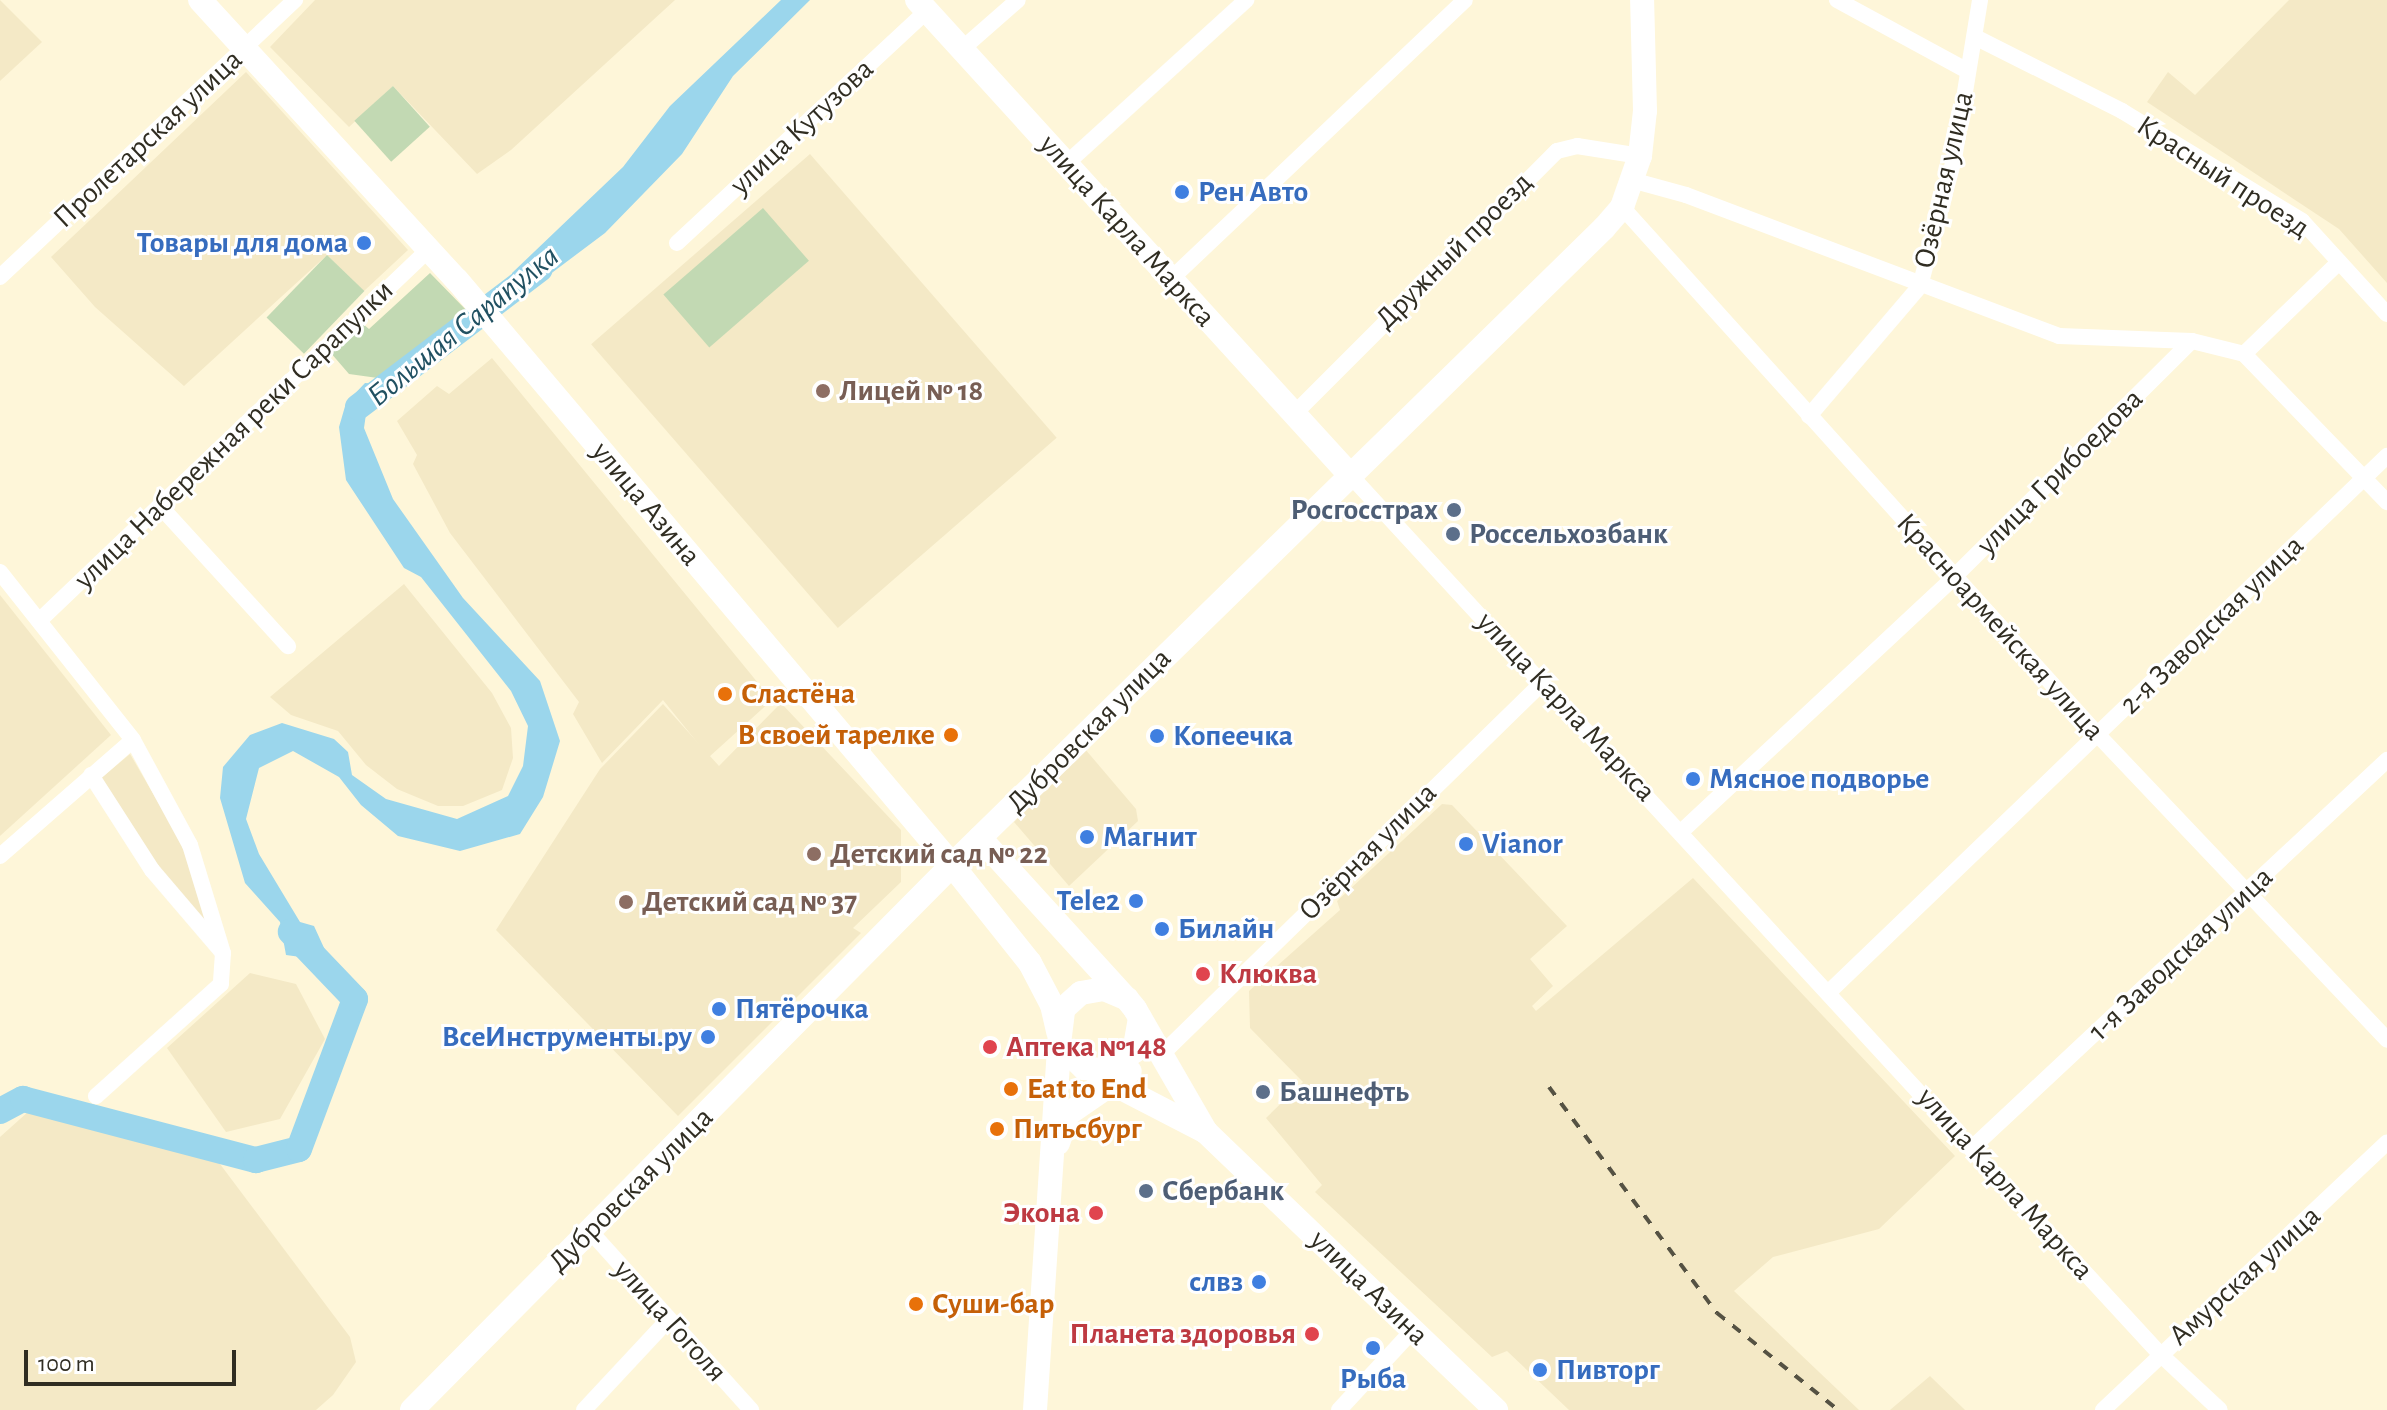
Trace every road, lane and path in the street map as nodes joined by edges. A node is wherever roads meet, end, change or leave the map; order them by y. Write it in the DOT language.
graph roads {
  1 [pos="200,0"];
  2 [pos="295,0"];
  3 [pos="1018,0"];
  4 [pos="1246,0"];
  5 [pos="1465,0"];
  6 [pos="1642,0"];
  7 [pos="1837,0"];
  8 [pos="1980,0"];
  9 [pos="922,6"];
  10 [pos="1975,37"];
  11 [pos="244,48"];
  12 [pos="962,49"];
  13 [pos="1968,71"];
  14 [pos="1640,156"];
  15 [pos="1066,164"];
  16 [pos="1635,181"];
  17 [pos="1622,207"];
  18 [pos="677,243"];
  19 [pos="428,250"];
  20 [pos="2339,262"];
  21 [pos="0,277"];
  22 [pos="1171,279"];
  23 [pos="1920,286"];
  24 [pos="2387,314"];
  25 [pos="2192,341"];
  26 [pos="2244,354"];
  27 [pos="1294,414"];
  28 [pos="1809,416"];
  29 [pos="2387,456"];
  30 [pos="1350,475"];
  31 [pos="2365,477"];
  32 [pos="2387,502"];
  33 [pos="160,506"];
  34 [pos="0,572"];
  35 [pos="1954,577"];
  36 [pos="39,621"];
  37 [pos="288,646"];
  38 [pos="1541,684"];
  39 [pos="2098,735"];
  40 [pos="133,740"];
  41 [pos="2387,760"];
  42 [pos="91,775"];
  43 [pos="1682,831"];
  44 [pos="980,838"];
  45 [pos="0,856"];
  46 [pos="952,865"];
  47 [pos="2248,893"];
  48 [pos="223,953"];
  49 [pos="1829,992"];
  50 [pos="1133,1009"];
  51 [pos="1058,1038"];
  52 [pos="2387,1040"];
  53 [pos="1161,1055"];
  54 [pos="1084,1068"];
  55 [pos="1109,1082"];
  56 [pos="96,1096"];
  57 [pos="1206,1132"];
  58 [pos="2387,1142"];
  59 [pos="1973,1147"];
  60 [pos="1048,1209"];
  61 [pos="590,1231"];
  62 [pos="667,1321"];
  63 [pos="1413,1330"];
  64 [pos="2159,1353"];
  65 [pos="412,1410"];
  66 [pos="584,1410"];
  67 [pos="751,1410"];
  68 [pos="1035,1410"];
  69 [pos="1339,1410"];
  70 [pos="1496,1410"];
  71 [pos="2103,1410"];
  72 [pos="2220,1410"];
  1 -- 11 [label="main road, улица Азина"];
  2 -- 11 [label="street, Пролетарская улица"];
  3 -- 12 [label="street"];
  4 -- 15 [label="street"];
  5 -- 22 [label="street"];
  6 -- 14 [label="main road, Дубровская улица"];
  7 -- 13 [label="street"];
  8 -- 10 [label="street, Озёрная улица"];
  9 -- 12 [label="main road, улица Карла Маркса"];
  9 -- 18 [label="street, улица Кутузова"];
  10 -- 13 [label="street, Озёрная улица"];
  10 -- 20 [label="street, Красный проезд"];
  11 -- 19 [label="main road, улица Азина"];
  11 -- 21 [label="street, Пролетарская улица"];
  12 -- 15 [label="main road, улица Карла Маркса"];
  13 -- 23 [label="street, Озёрная улица"];
  14 -- 16 [label="main road, Дубровская улица"];
  14 -- 27 [label="street, Дружный проезд"];
  15 -- 22 [label="main road, улица Карла Маркса"];
  16 -- 17 [label="main road, Дубровская улица"];
  16 -- 23 [label="street"];
  17 -- 28 [label="street, Красноармейская улица"];
  17 -- 30 [label="main road, Дубровская улица"];
  19 -- 33 [label="street, улица Набережная реки Сарапулки"];
  19 -- 46 [label="main road, улица Азина"];
  20 -- 24 [label="street, Красный проезд"];
  20 -- 26 [label="street"];
  22 -- 27 [label="main road, улица Карла Маркса"];
  23 -- 25 [label="street"];
  23 -- 28 [label="street, Озёрная улица"];
  25 -- 26 [label="street"];
  25 -- 35 [label="street, улица Грибоедова"];
  26 -- 31 [label="street"];
  27 -- 30 [label="main road, улица Карла Маркса"];
  28 -- 35 [label="street, Красноармейская улица"];
  29 -- 31 [label="street, 2-я Заводская улица"];
  30 -- 38 [label="street, улица Карла Маркса"];
  30 -- 44 [label="main road, Дубровская улица"];
  31 -- 32 [label="street"];
  31 -- 39 [label="street, 2-я Заводская улица"];
  33 -- 36 [label="street, улица Набережная реки Сарапулки"];
  33 -- 37 [label="street"];
  34 -- 36 [label="street"];
  35 -- 39 [label="street, Красноармейская улица"];
  35 -- 43 [label="street, улица Грибоедова"];
  36 -- 40 [label="street"];
  38 -- 43 [label="street, улица Карла Маркса"];
  38 -- 53 [label="street, Озёрная улица"];
  39 -- 47 [label="street, Красноармейская улица"];
  39 -- 49 [label="street, 2-я Заводская улица"];
  40 -- 42 [label="street"];
  40 -- 48 [label="street"];
  41 -- 47 [label="street, 1-я Заводская улица"];
  42 -- 45 [label="street"];
  42 -- 48 [label="street"];
  43 -- 49 [label="street, улица Карла Маркса"];
  44 -- 46 [label="main road, Дубровская улица"];
  44 -- 50 [label="main road, улица Азина"];
  46 -- 51 [label="main road, улица Азина"];
  46 -- 61 [label="main road, Дубровская улица"];
  47 -- 52 [label="street, Красноармейская улица"];
  47 -- 59 [label="street, 1-я Заводская улица"];
  48 -- 56 [label="street"];
  49 -- 59 [label="street, улица Карла Маркса"];
  50 -- 51 [label="main road"];
  50 -- 53 [label="main road, улица Азина"];
  50 -- 54 [label="main road"];
  51 -- 54 [label="main road"];
  51 -- 60 [label="main road"];
  53 -- 55 [label="main road"];
  53 -- 57 [label="main road, улица Азина"];
  54 -- 55 [label="main road, улица Азина"];
  55 -- 57 [label="main road, улица Азина"];
  55 -- 60 [label="main road"];
  57 -- 63 [label="main road, улица Азина"];
  58 -- 64 [label="street, Амурская улица"];
  59 -- 64 [label="street, улица Карла Маркса"];
  60 -- 68 [label="main road"];
  61 -- 62 [label="street, улица Гоголя"];
  61 -- 65 [label="main road, Дубровская улица"];
  62 -- 66 [label="street"];
  62 -- 67 [label="street, улица Гоголя"];
  63 -- 69 [label="street"];
  63 -- 70 [label="main road, улица Азина"];
  64 -- 71 [label="street, Амурская улица"];
  64 -- 72 [label="street, улица Карла Маркса"];
}
